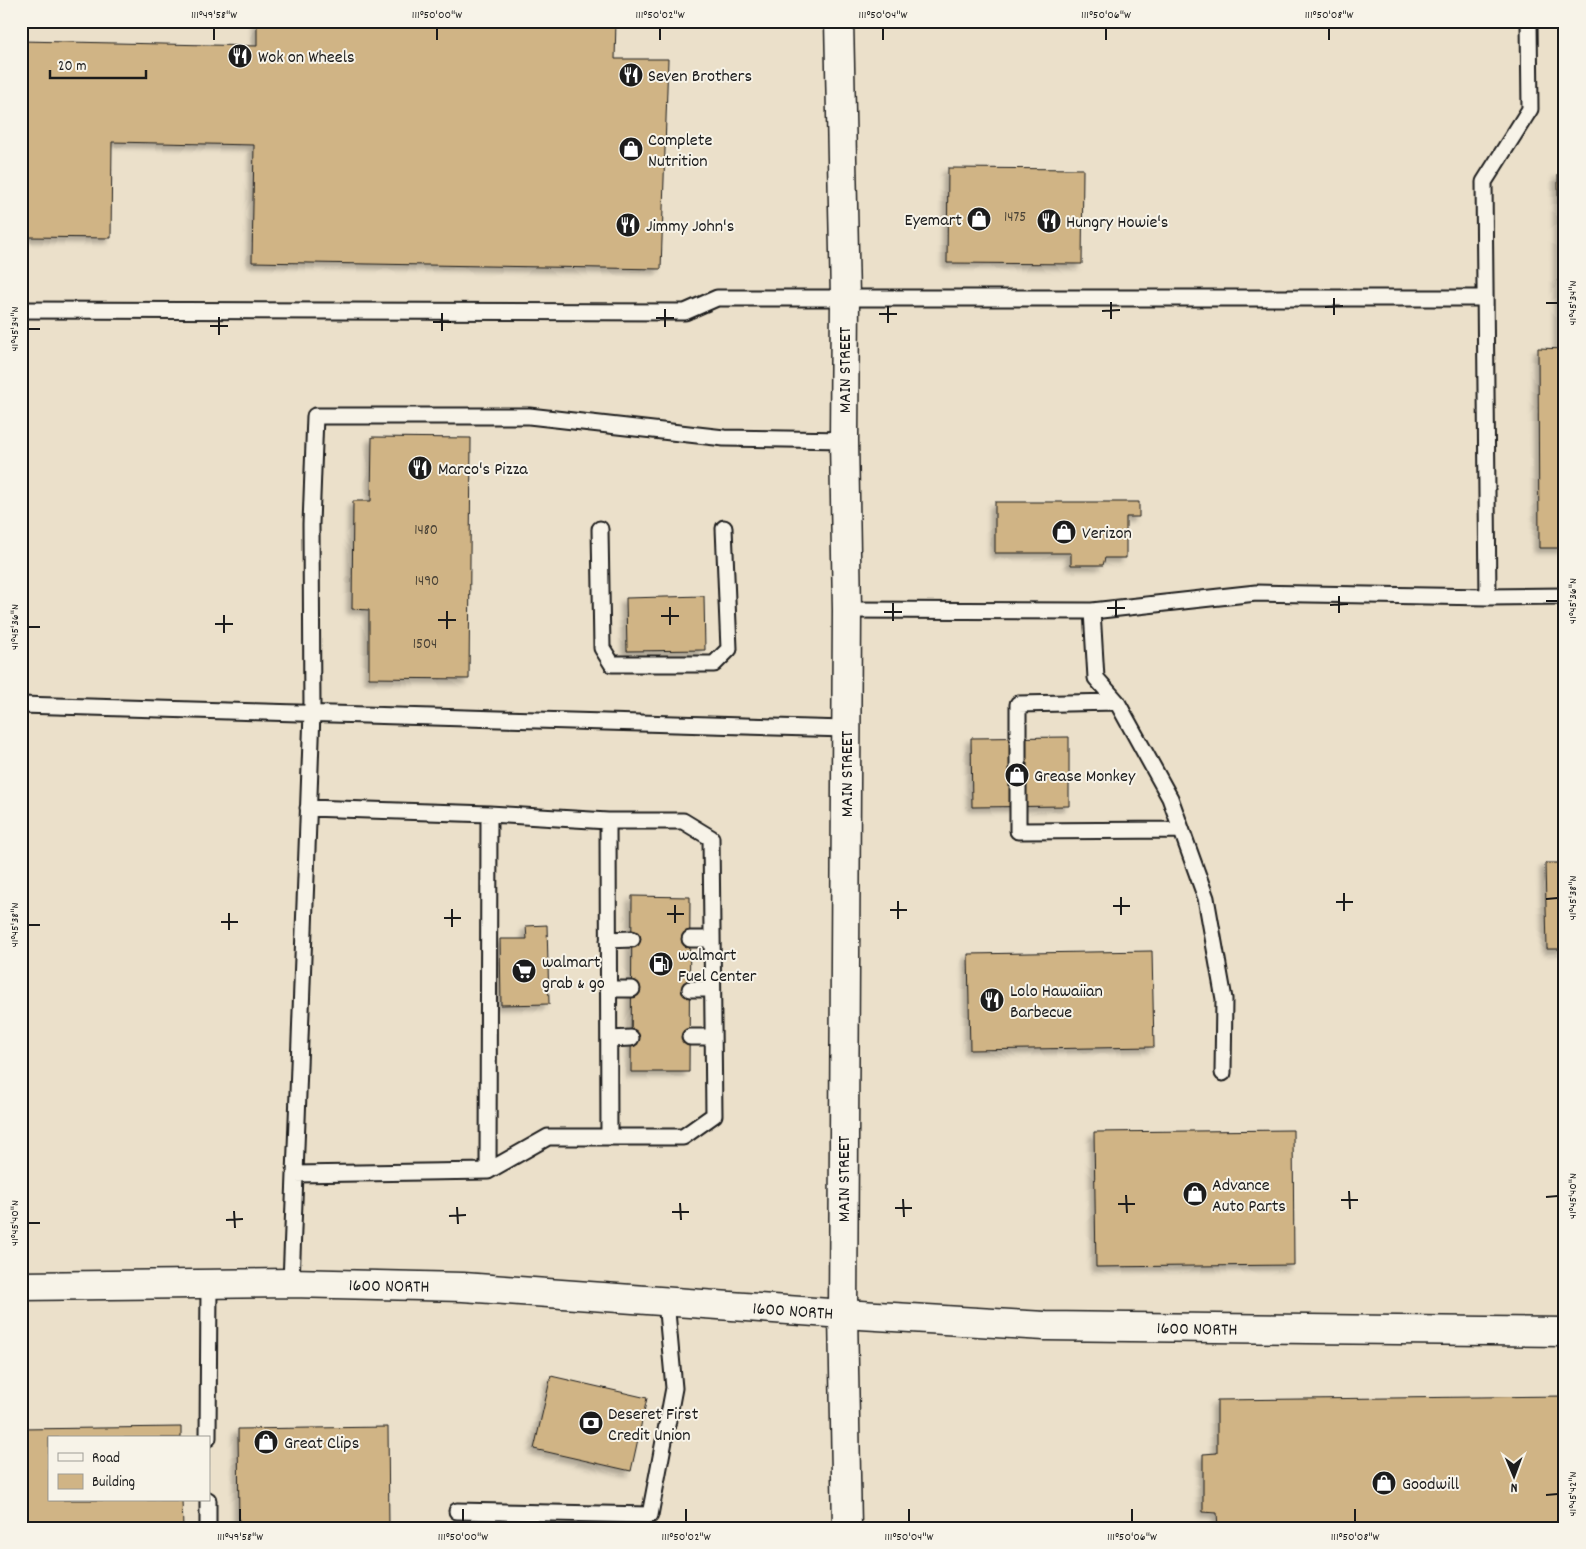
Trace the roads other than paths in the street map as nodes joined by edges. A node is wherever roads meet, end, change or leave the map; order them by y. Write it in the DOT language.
graph roads {
  1 [pos="839,21"];
  2 [pos="1529,21"];
  3 [pos="845,297"];
  4 [pos="1485,298"];
  5 [pos="21,310"];
  6 [pos="844,440"];
  7 [pos="724,528"];
  8 [pos="600,529"];
  9 [pos="1565,596"];
  10 [pos="1488,598"];
  11 [pos="847,610"];
  12 [pos="1092,611"];
  13 [pos="1117,702"];
  14 [pos="21,705"];
  15 [pos="312,714"];
  16 [pos="846,729"];
  17 [pos="308,808"];
  18 [pos="489,814"];
  19 [pos="608,821"];
  20 [pos="1181,830"];
  21 [pos="690,938"];
  22 [pos="632,939"];
  23 [pos="712,939"];
  24 [pos="608,940"];
  25 [pos="712,988"];
  26 [pos="608,989"];
  27 [pos="632,989"];
  28 [pos="690,989"];
  29 [pos="690,1037"];
  30 [pos="713,1037"];
  31 [pos="631,1038"];
  32 [pos="609,1039"];
  33 [pos="1223,1073"];
  34 [pos="609,1137"];
  35 [pos="488,1171"];
  36 [pos="295,1174"];
  37 [pos="291,1283"];
  38 [pos="209,1284"];
  39 [pos="21,1286"];
  40 [pos="666,1302"];
  41 [pos="843,1314"];
  42 [pos="1565,1332"];
  43 [pos="208,1436"];
  44 [pos="208,1502"];
  45 [pos="456,1510"];
  46 [pos="208,1528"];
  47 [pos="848,1528"];
  1 -- 3 [label="street, MAIN STREET"];
  2 -- 4 [label="lane"];
  3 -- 4 [label="lane"];
  3 -- 5 [label="lane"];
  3 -- 6 [label="street, MAIN STREET"];
  4 -- 10 [label="lane"];
  6 -- 11 [label="street, MAIN STREET"];
  6 -- 15 [label="lane"];
  7 -- 8 [label="lane"];
  9 -- 10 [label="lane"];
  10 -- 12 [label="lane"];
  11 -- 12 [label="lane"];
  11 -- 16 [label="street, MAIN STREET"];
  12 -- 13 [label="lane"];
  13 -- 20 [label="lane"];
  13 -- 20 [label="lane"];
  14 -- 15 [label="lane"];
  15 -- 16 [label="lane"];
  15 -- 17 [label="lane"];
  16 -- 41 [label="street, MAIN STREET"];
  17 -- 18 [label="lane"];
  17 -- 36 [label="lane"];
  18 -- 19 [label="lane"];
  18 -- 35 [label="lane"];
  19 -- 23 [label="lane"];
  19 -- 24 [label="lane"];
  20 -- 33 [label="lane"];
  21 -- 23 [label="lane"];
  22 -- 24 [label="lane"];
  23 -- 25 [label="lane"];
  24 -- 26 [label="lane"];
  25 -- 28 [label="lane"];
  25 -- 30 [label="lane"];
  26 -- 27 [label="lane"];
  26 -- 32 [label="lane"];
  29 -- 30 [label="lane"];
  30 -- 34 [label="lane"];
  31 -- 32 [label="lane"];
  32 -- 34 [label="lane"];
  34 -- 35 [label="lane"];
  35 -- 36 [label="lane"];
  36 -- 37 [label="lane"];
  37 -- 38 [label="street, 1600 NORTH"];
  37 -- 40 [label="street, 1600 NORTH"];
  38 -- 39 [label="street, 1600 NORTH"];
  38 -- 43 [label="lane"];
  40 -- 41 [label="street, 1600 NORTH"];
  40 -- 45 [label="lane"];
  41 -- 42 [label="street, 1600 NORTH"];
  41 -- 47 [label="street, MAIN STREET"];
  44 -- 46 [label="lane"];
}
